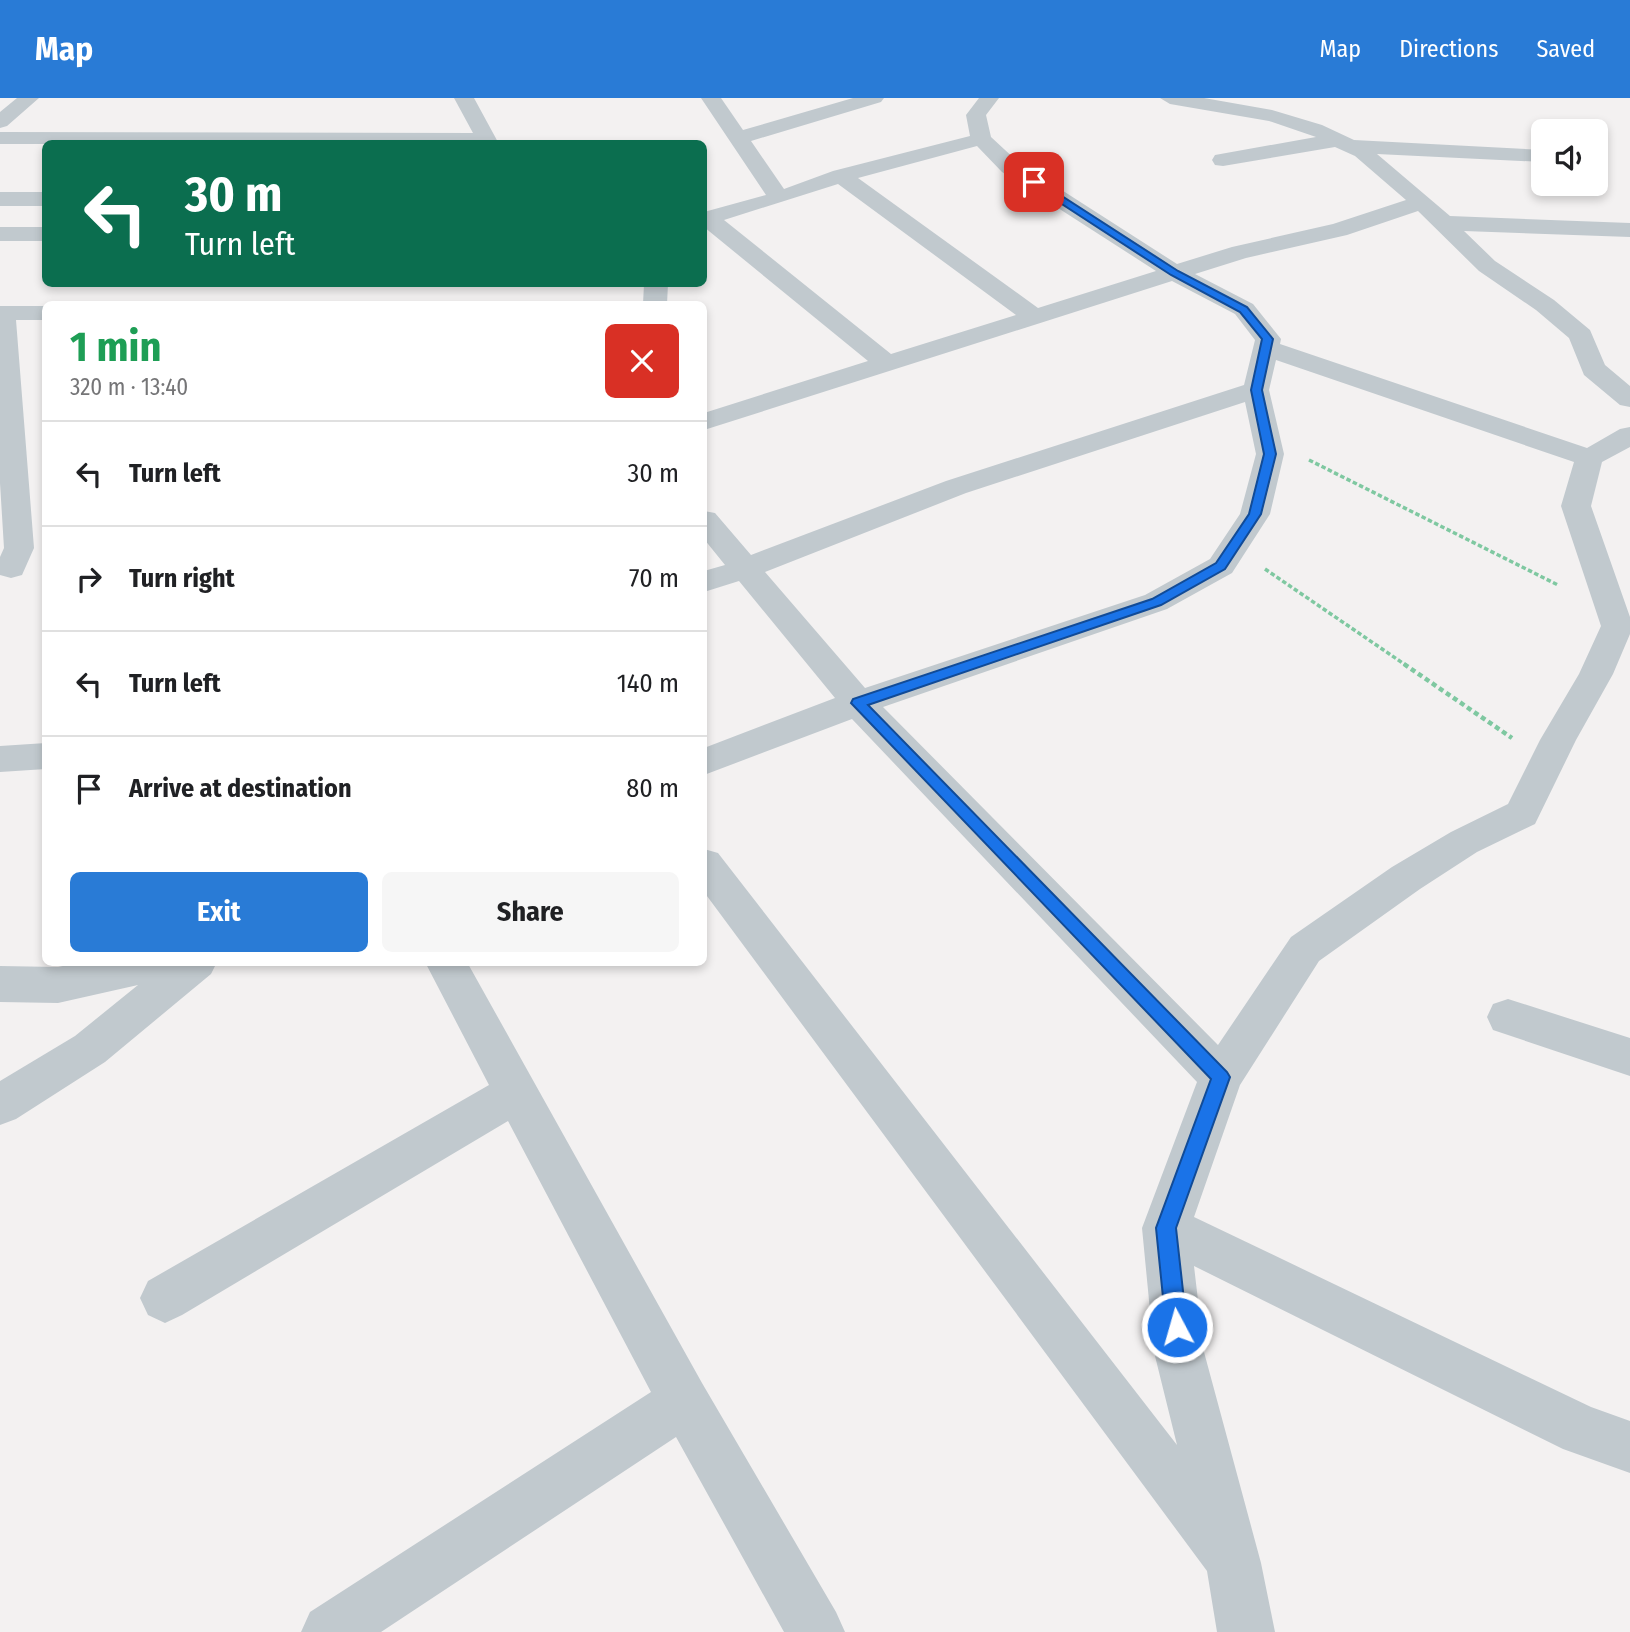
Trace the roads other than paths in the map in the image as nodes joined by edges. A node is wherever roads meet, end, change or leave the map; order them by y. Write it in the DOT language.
graph roads {
  1 [pos="29,98"];
  2 [pos="464,98"];
  3 [pos="739,98"];
  4 [pos="874,98"];
  5 [pos="989,98"];
  6 [pos="1170,98"];
  7 [pos="713,100"];
  8 [pos="0,122"];
  9 [pos="0,138"];
  10 [pos="738,138"];
  11 [pos="981,139"];
  12 [pos="325,140"];
  13 [pos="487,140"];
  14 [pos="1343,143"];
  15 [pos="1531,155"];
  16 [pos="1223,160"];
  17 [pos="841,176"];
  18 [pos="779,198"];
  19 [pos="0,199"];
  20 [pos="42,199"];
  21 [pos="1422,202"];
  22 [pos="707,218"];
  23 [pos="707,219"];
  24 [pos="1443,223"];
  25 [pos="1630,230"];
  26 [pos="0,234"];
  27 [pos="42,234"];
  28 [pos="1175,273"];
  29 [pos="1,313"];
  30 [pos="42,313"];
  31 [pos="1035,317"];
  32 [pos="1266,348"];
  33 [pos="887,364"];
  34 [pos="1256,390"];
  35 [pos="1630,399"];
  36 [pos="707,421"];
  37 [pos="1630,435"];
  38 [pos="1589,458"];
  39 [pos="707,523"];
  40 [pos="42,567"];
  41 [pos="6,568"];
  42 [pos="747,568"];
  43 [pos="707,581"];
  44 [pos="858,703"];
  45 [pos="42,756"];
  46 [pos="0,759"];
  47 [pos="707,761"];
  48 [pos="707,868"];
  49 [pos="148,966"];
  50 [pos="192,966"];
  51 [pos="447,966"];
  52 [pos="0,984"];
  53 [pos="1508,1017"];
  54 [pos="1630,1057"];
  55 [pos="1221,1077"];
  56 [pos="516,1093"];
  57 [pos="0,1105"];
  58 [pos="1166,1228"];
  59 [pos="165,1298"];
  60 [pos="684,1401"];
  61 [pos="1630,1447"];
  62 [pos="1233,1563"];
  63 [pos="330,1632"];
  64 [pos="816,1632"];
  65 [pos="1246,1632"];
  1 -- 8 [label="street"];
  2 -- 13 [label="street"];
  3 -- 7 [label="street"];
  4 -- 10 [label="street"];
  5 -- 11 [label="street"];
  6 -- 14 [label="street"];
  7 -- 10 [label="street"];
  9 -- 12 [label="street"];
  10 -- 18 [label="street"];
  11 -- 17 [label="street"];
  11 -- 28 [label="street"];
  14 -- 15 [label="street"];
  14 -- 16 [label="street"];
  14 -- 21 [label="street"];
  17 -- 18 [label="street"];
  17 -- 31 [label="street"];
  18 -- 22 [label="street"];
  19 -- 20 [label="street"];
  21 -- 24 [label="street"];
  21 -- 28 [label="street"];
  23 -- 33 [label="street"];
  24 -- 25 [label="street"];
  24 -- 35 [label="street"];
  26 -- 27 [label="street"];
  28 -- 31 [label="street"];
  28 -- 32 [label="street"];
  29 -- 30 [label="street"];
  29 -- 41 [label="street"];
  31 -- 33 [label="street"];
  32 -- 34 [label="street"];
  32 -- 38 [label="street"];
  33 -- 36 [label="street"];
  34 -- 42 [label="street"];
  34 -- 44 [label="street"];
  37 -- 38 [label="street"];
  38 -- 55 [label="street"];
  39 -- 42 [label="street"];
  40 -- 41 [label="street"];
  42 -- 43 [label="street"];
  42 -- 44 [label="street"];
  44 -- 47 [label="street"];
  44 -- 55 [label="street"];
  45 -- 46 [label="street"];
  48 -- 62 [label="street"];
  49 -- 52 [label="street"];
  50 -- 57 [label="street"];
  51 -- 56 [label="street"];
  53 -- 54 [label="street"];
  55 -- 58 [label="street"];
  56 -- 59 [label="street"];
  56 -- 60 [label="street"];
  58 -- 61 [label="street"];
  58 -- 62 [label="street"];
  60 -- 63 [label="street"];
  60 -- 64 [label="street"];
  62 -- 65 [label="street"];
}
